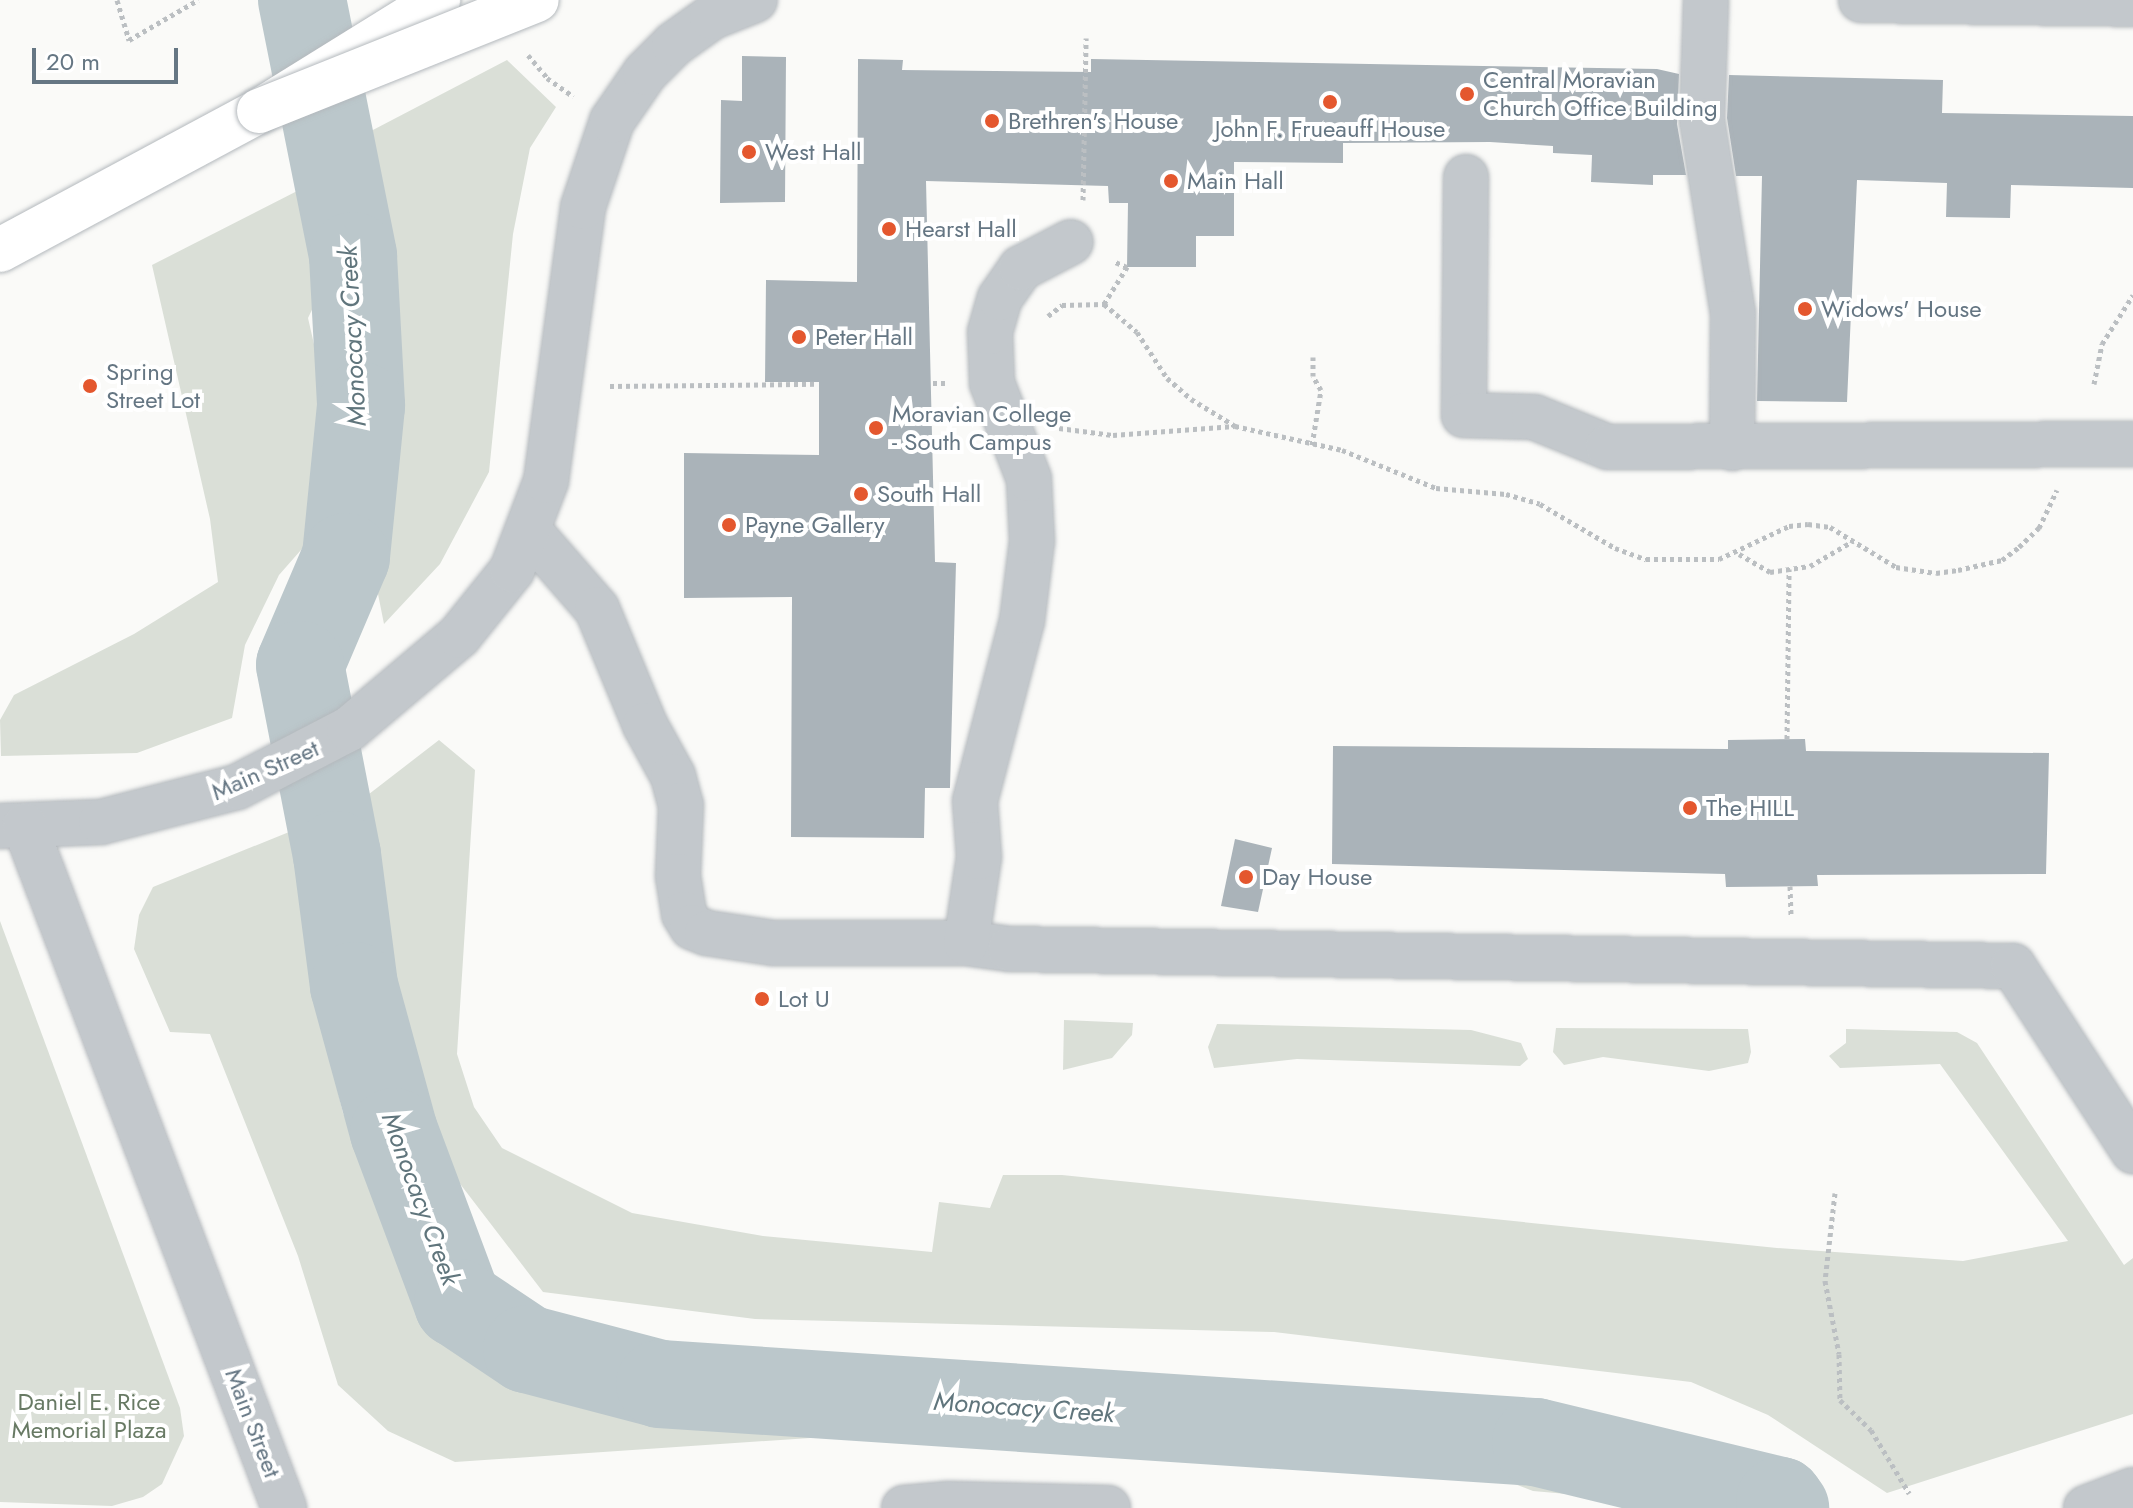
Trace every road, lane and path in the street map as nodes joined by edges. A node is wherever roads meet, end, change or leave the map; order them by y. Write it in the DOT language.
graph roads {
  1 [pos="117,0"];
  2 [pos="198,0"];
  3 [pos="438,0"];
  4 [pos="537,0"];
  5 [pos="755,0"];
  6 [pos="1706,0"];
  7 [pos="1861,0"];
  8 [pos="2133,4"];
  9 [pos="1086,38"];
  10 [pos="259,111"];
  11 [pos="1466,177"];
  12 [pos="1071,242"];
  13 [pos="0,250"];
  14 [pos="1127,267"];
  15 [pos="2133,295"];
  16 [pos="1104,304"];
  17 [pos="1043,321"];
  18 [pos="1313,357"];
  19 [pos="817,384"];
  20 [pos="2094,384"];
  21 [pos="610,386"];
  22 [pos="1049,423"];
  23 [pos="1235,426"];
  24 [pos="2133,444"];
  25 [pos="1312,445"];
  26 [pos="1732,448"];
  27 [pos="2060,481"];
  28 [pos="530,532"];
  29 [pos="1854,541"];
  30 [pos="1738,554"];
  31 [pos="1789,569"];
  32 [pos="1787,739"];
  33 [pos="13,826"];
  34 [pos="1790,886"];
  35 [pos="1791,925"];
  36 [pos="966,943"];
  37 [pos="2133,1151"];
  38 [pos="1835,1193"];
  39 [pos="2133,1490"];
  40 [pos="1909,1493"];
  41 [pos="284,1508"];
  42 [pos="904,1508"];
  43 [pos="1108,1508"];
  44 [pos="2086,1508"];
  1 -- 2 [label="path"];
  3 -- 10 [label="highway, bridge"];
  4 -- 10 [label="highway, bridge"];
  5 -- 28 [label="street, Main Street"];
  6 -- 26 [label="street"];
  7 -- 8 [label="street"];
  9 -- 12 [label="path"];
  10 -- 13 [label="highway"];
  11 -- 26 [label="street"];
  12 -- 36 [label="street"];
  14 -- 16 [label="path"];
  15 -- 20 [label="path"];
  16 -- 17 [label="path"];
  16 -- 23 [label="path"];
  18 -- 25 [label="path"];
  19 -- 21 [label="path"];
  22 -- 23 [label="path"];
  23 -- 25 [label="path"];
  24 -- 26 [label="street"];
  25 -- 30 [label="path"];
  27 -- 29 [label="path"];
  28 -- 33 [label="street, Main Street"];
  28 -- 36 [label="street"];
  29 -- 30 [label="path"];
  29 -- 31 [label="path"];
  30 -- 31 [label="path"];
  31 -- 32 [label="path"];
  33 -- 41 [label="street, Main Street"];
  34 -- 35 [label="path"];
  36 -- 37 [label="street"];
  38 -- 40 [label="path"];
  39 -- 44 [label="street"];
  42 -- 43 [label="street"];
}
